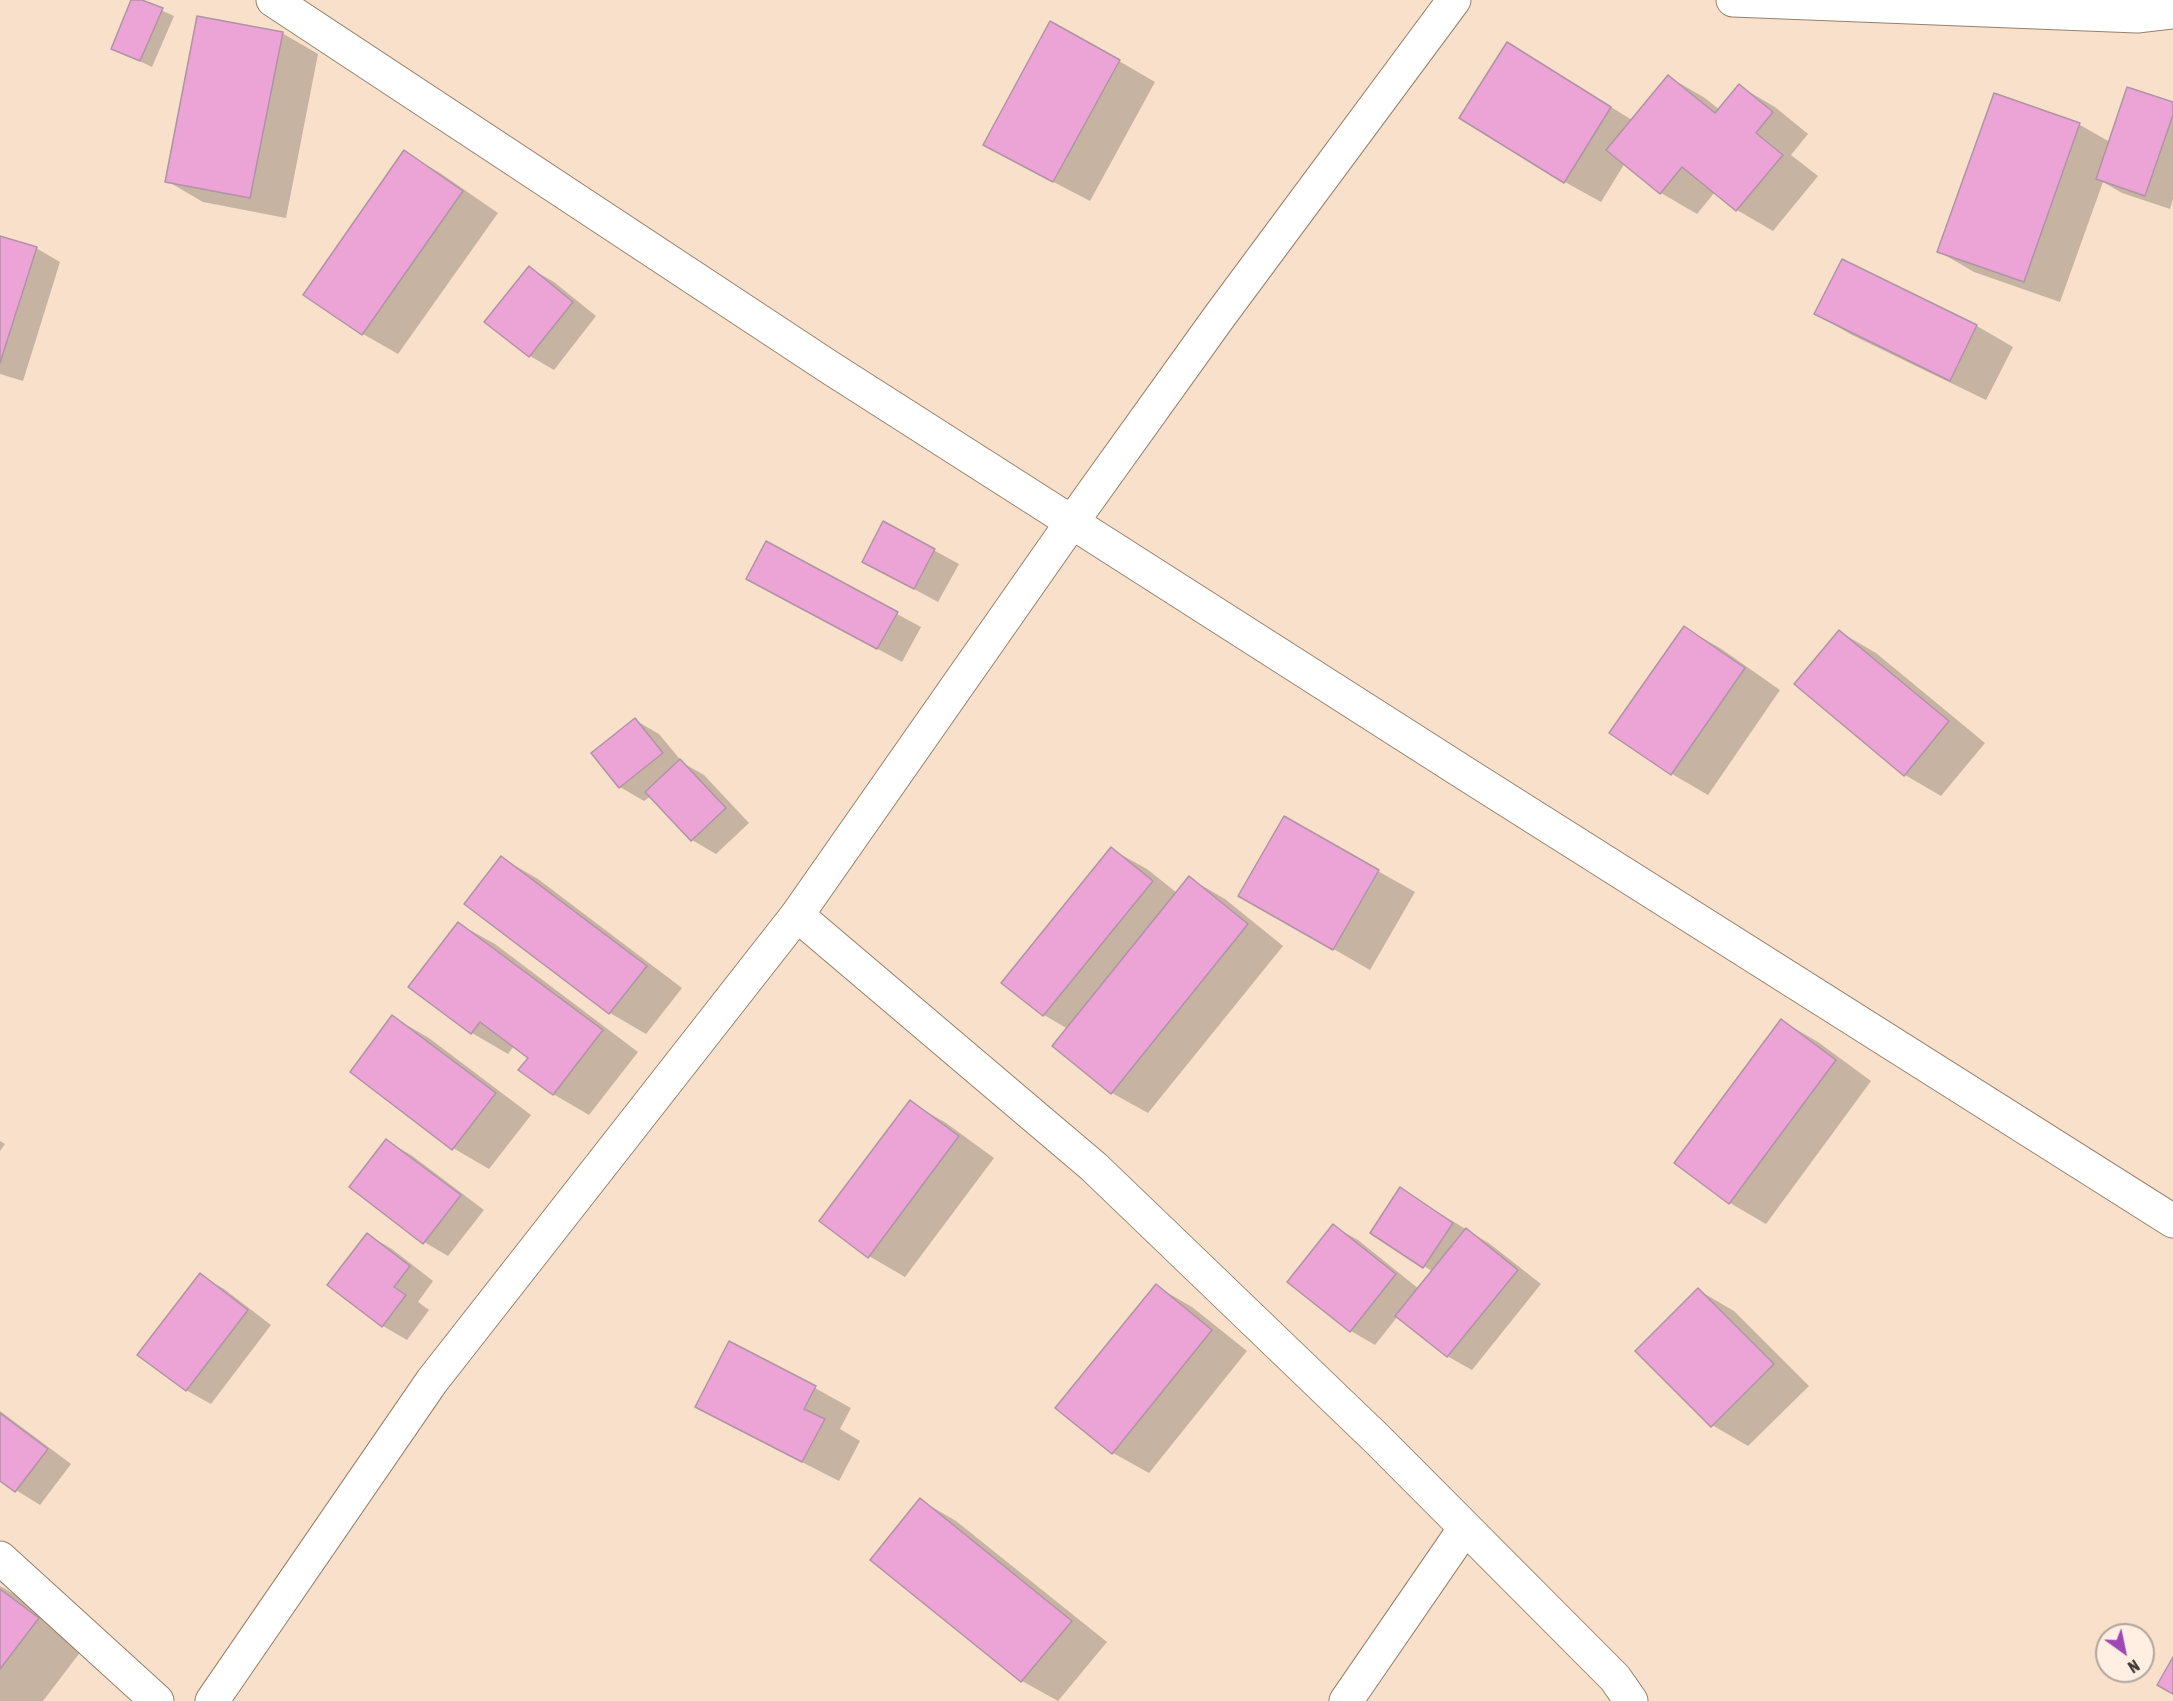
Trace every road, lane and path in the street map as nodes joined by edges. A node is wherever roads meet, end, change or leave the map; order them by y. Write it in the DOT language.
graph roads {
  1 [pos="273,0"];
  2 [pos="1454,0"];
  3 [pos="1732,0"];
  4 [pos="1968,5"];
  5 [pos="2173,12"];
  6 [pos="1072,522"];
  7 [pos="797,915"];
  8 [pos="2173,1221"];
  9 [pos="1464,1528"];
  10 [pos="0,1558"];
  11 [pos="157,1701"];
  12 [pos="212,1701"];
  13 [pos="1346,1701"];
  14 [pos="1631,1701"];
  1 -- 6 [label="street"];
  2 -- 6 [label="street"];
  3 -- 4 [label="street"];
  4 -- 5 [label="street"];
  6 -- 7 [label="street"];
  6 -- 8 [label="street"];
  7 -- 9 [label="street"];
  7 -- 12 [label="street"];
  9 -- 13 [label="street"];
  9 -- 14 [label="street"];
  10 -- 11 [label="street"];
}
